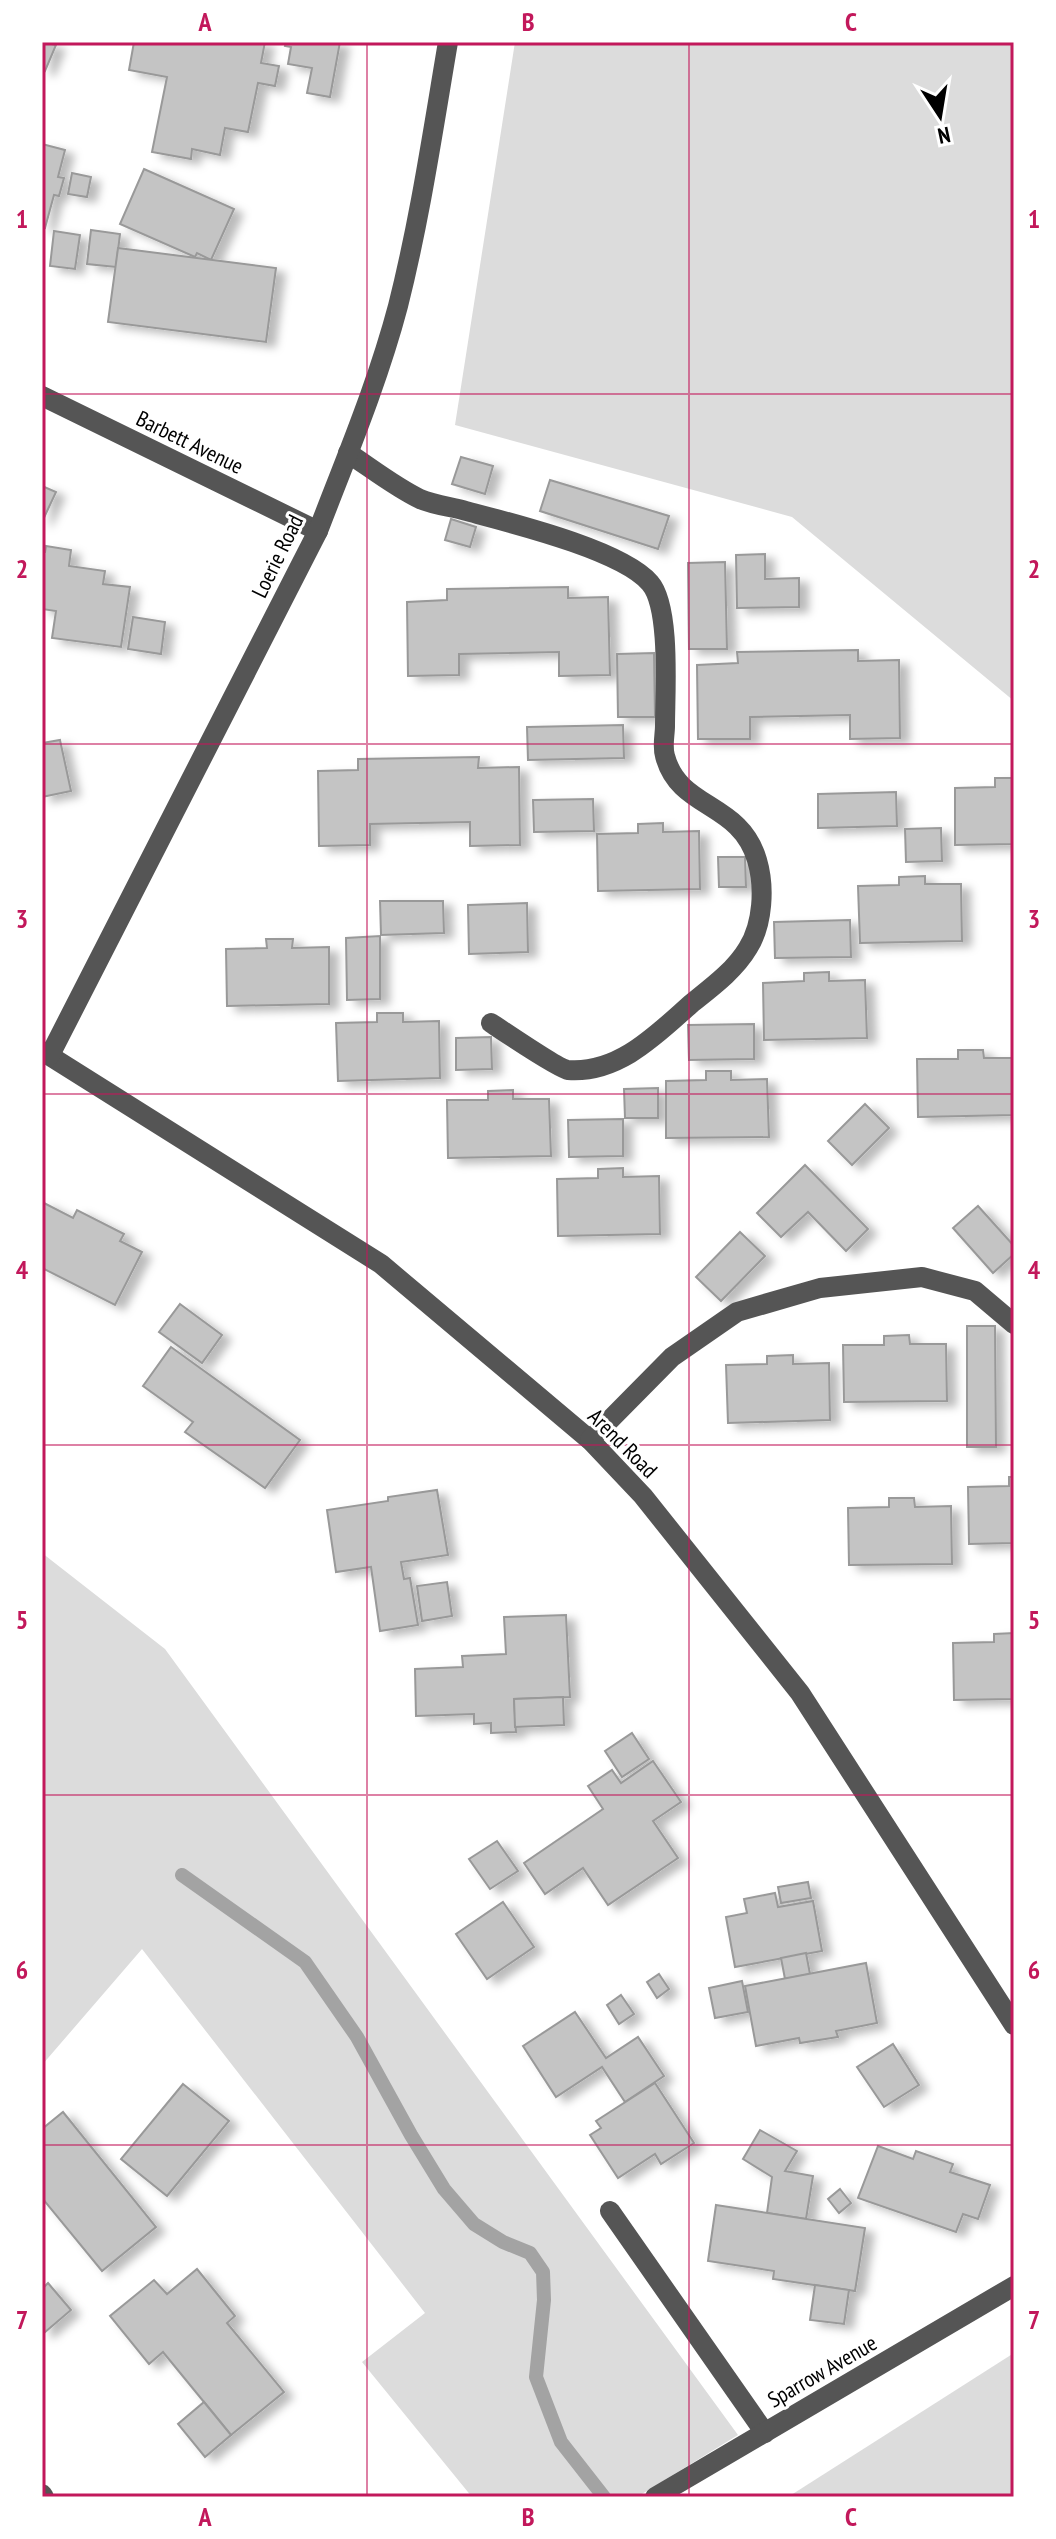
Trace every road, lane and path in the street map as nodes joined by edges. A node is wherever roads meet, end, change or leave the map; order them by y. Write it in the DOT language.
graph roads {
  1 [pos="448,42"];
  2 [pos="42,396"];
  3 [pos="348,453"];
  4 [pos="318,531"];
  5 [pos="491,1023"];
  6 [pos="46,1053"];
  7 [pos="1014,1324"];
  8 [pos="590,1440"];
  9 [pos="1014,2025"];
  10 [pos="610,2211"];
  11 [pos="1014,2286"];
  12 [pos="765,2433"];
  13 [pos="655,2497"];
  1 -- 3 [label="street, Loerie Road"];
  2 -- 4 [label="street, Barbett Avenue"];
  3 -- 4 [label="street, Loerie Road"];
  3 -- 5 [label="street"];
  4 -- 6 [label="street, Loerie Road"];
  6 -- 8 [label="street, Arend Road"];
  7 -- 8 [label="street"];
  8 -- 9 [label="street, Arend Road"];
  10 -- 12 [label="street"];
  11 -- 12 [label="street, Sparrow Avenue"];
  12 -- 13 [label="street, Sparrow Avenue"];
}
